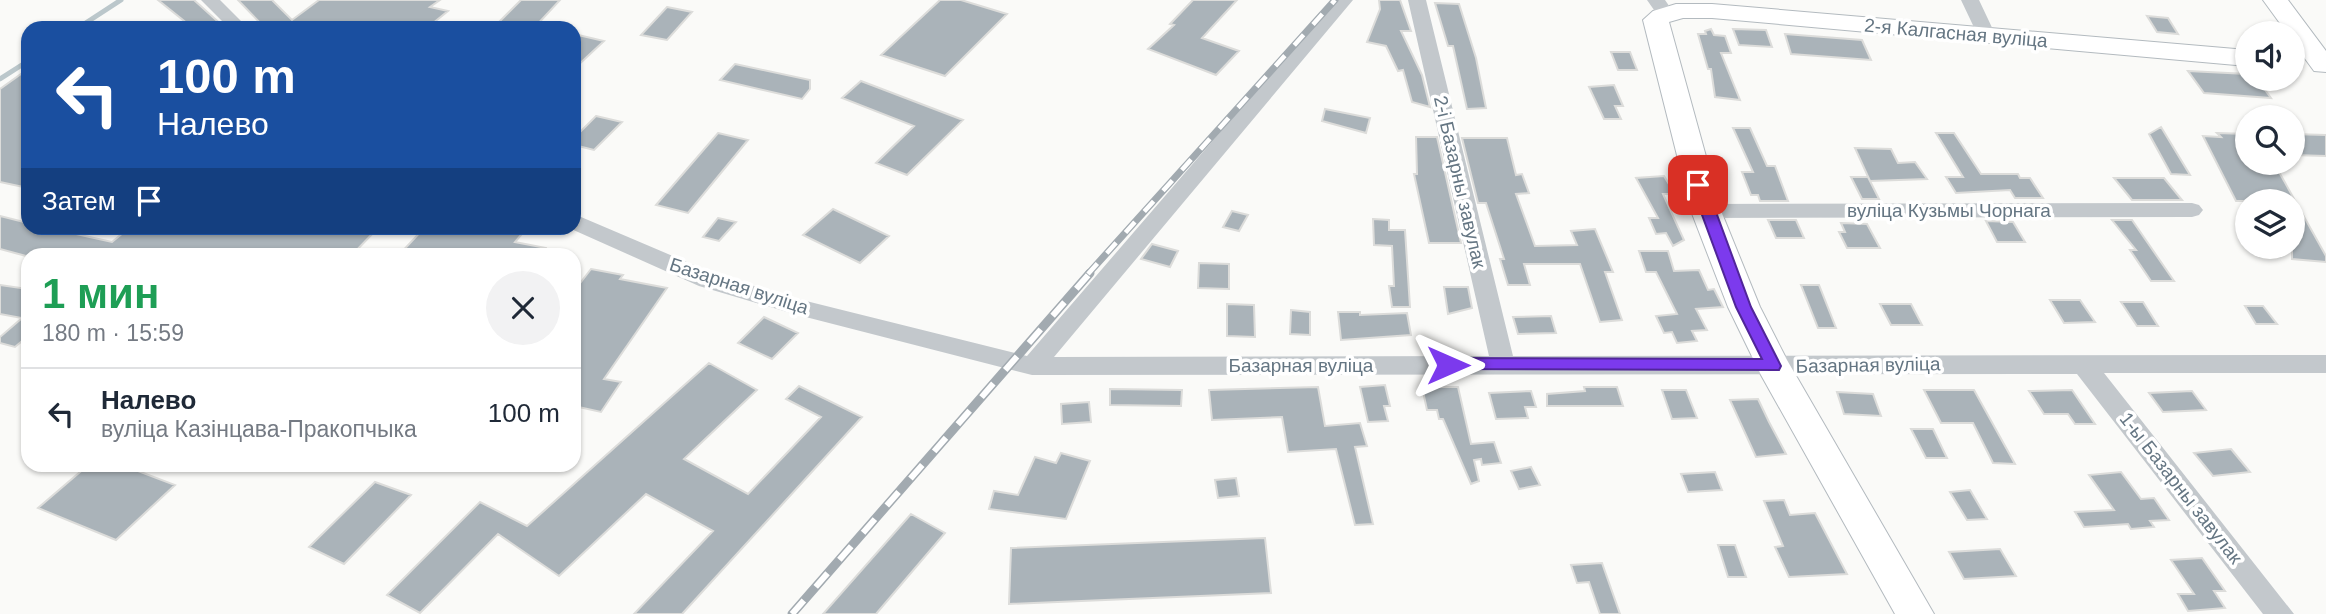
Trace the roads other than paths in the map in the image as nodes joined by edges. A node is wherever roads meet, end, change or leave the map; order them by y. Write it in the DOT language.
graph roads {
  1 [pos="210,0"];
  2 [pos="1344,0"];
  3 [pos="1417,0"];
  4 [pos="1970,0"];
  5 [pos="2275,0"];
  6 [pos="1660,6"];
  7 [pos="232,21"];
  8 [pos="1987,36"];
  9 [pos="2235,57"];
  10 [pos="2305,63"];
  11 [pos="2325,65"];
  12 [pos="2192,210"];
  13 [pos="1706,211"];
  14 [pos="581,224"];
  15 [pos="2082,363"];
  16 [pos="2326,364"];
  17 [pos="1503,365"];
  18 [pos="1032,366"];
  19 [pos="1773,366"];
  20 [pos="1915,614"];
  21 [pos="2280,614"];
  1 -- 7 [label="street"];
  2 -- 18 [label="street"];
  3 -- 17 [label="street, 2-і Базарны завулак"];
  4 -- 8 [label="street"];
  5 -- 11 [label="street"];
  6 -- 8 [label="street, 2-я Калгасная вуліца"];
  6 -- 13 [label="street"];
  8 -- 9 [label="street, 2-я Калгасная вуліца"];
  10 -- 11 [label="street"];
  12 -- 13 [label="street, вуліца Кузьмы Чорнага"];
  13 -- 19 [label="street"];
  14 -- 18 [label="street, Базарная вуліца"];
  15 -- 16 [label="street, Базарная вуліца"];
  15 -- 19 [label="street, Базарная вуліца"];
  15 -- 21 [label="street, 1-ы Базарны завулак"];
  17 -- 18 [label="street, Базарная вуліца"];
  17 -- 19 [label="street, Базарная вуліца"];
  19 -- 20 [label="street"];
}
